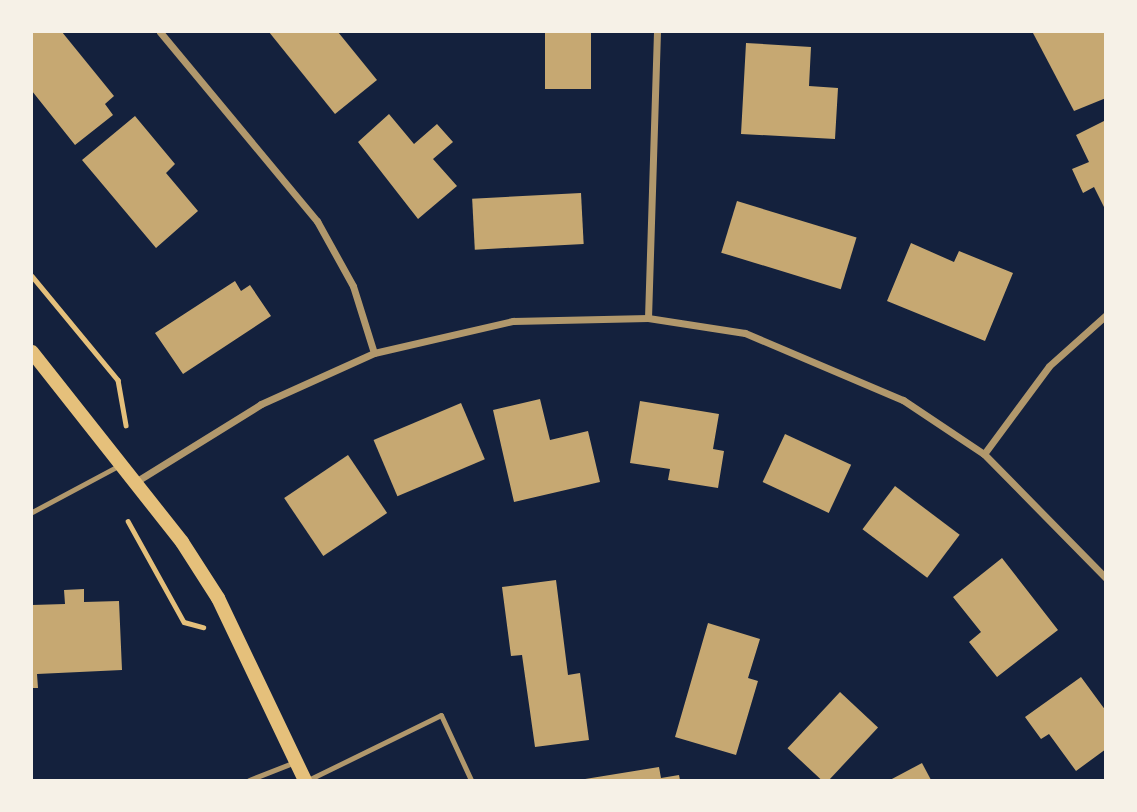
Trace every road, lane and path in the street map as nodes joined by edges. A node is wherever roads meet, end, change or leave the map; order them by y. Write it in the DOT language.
graph roads {
  1 [pos="160,32"];
  2 [pos="657,32"];
  3 [pos="32,276"];
  4 [pos="1105,315"];
  5 [pos="648,318"];
  6 [pos="32,352"];
  7 [pos="374,353"];
  8 [pos="127,430"];
  9 [pos="984,454"];
  10 [pos="122,463"];
  11 [pos="137,481"];
  12 [pos="32,512"];
  13 [pos="1105,578"];
  14 [pos="296,762"];
  15 [pos="249,780"];
  16 [pos="306,780"];
  17 [pos="471,780"];
  1 -- 7 [label="street"];
  2 -- 5 [label="street"];
  3 -- 8 [label="path"];
  4 -- 9 [label="street"];
  5 -- 7 [label="street"];
  5 -- 9 [label="street"];
  6 -- 10 [label="main road"];
  7 -- 11 [label="street"];
  9 -- 13 [label="street"];
  10 -- 11 [label="main road"];
  10 -- 12 [label="lane"];
  11 -- 14 [label="main road"];
  14 -- 15 [label="lane"];
  14 -- 16 [label="main road"];
  16 -- 17 [label="lane"];
}
